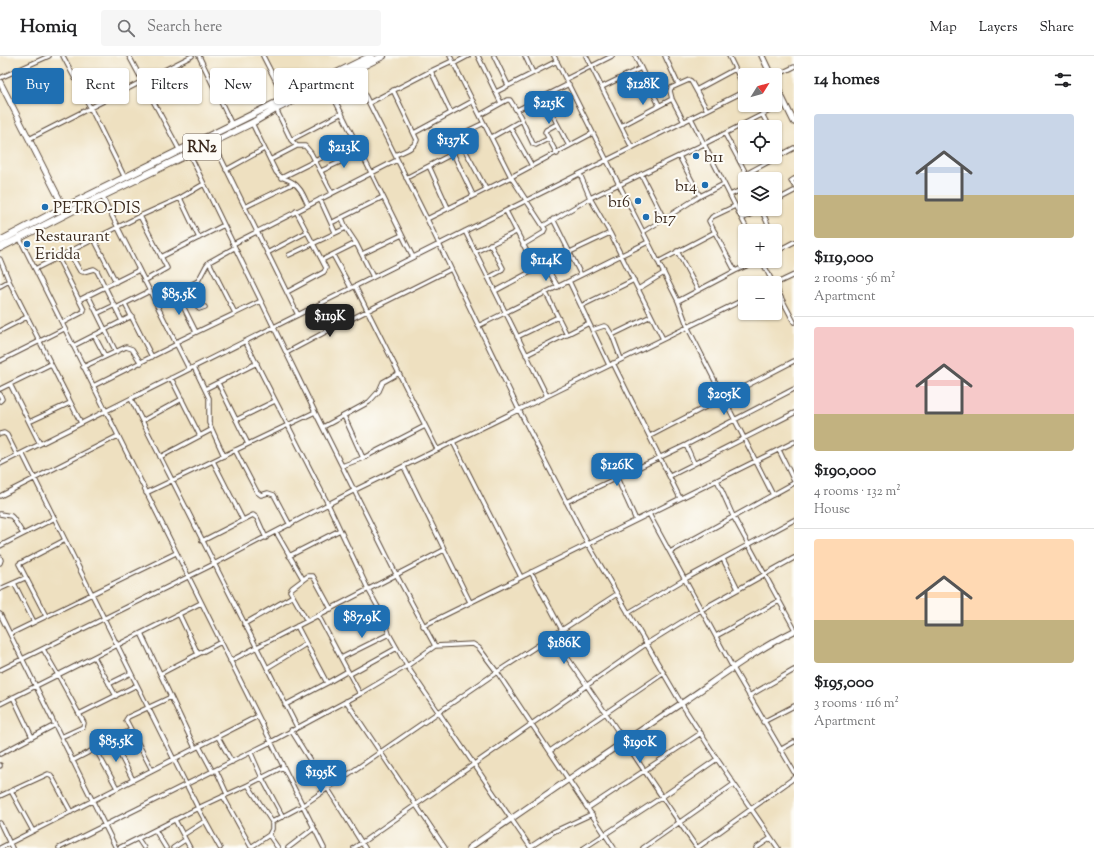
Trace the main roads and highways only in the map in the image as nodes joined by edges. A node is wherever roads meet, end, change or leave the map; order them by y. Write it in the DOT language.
graph roads {
  1 [pos="371,56"];
  2 [pos="383,56"];
  3 [pos="243,120"];
  4 [pos="245,127"];
  5 [pos="18,234"];
  6 [pos="0,241"];
  7 [pos="0,248"];
  1 -- 3 [label="highway, RN2"];
  2 -- 4 [label="highway, RN2"];
  3 -- 4 [label="highway"];
  3 -- 5 [label="highway, RN2"];
  4 -- 5 [label="highway, RN2"];
  5 -- 6 [label="highway, RN2"];
  5 -- 7 [label="highway, RN2"];
}
